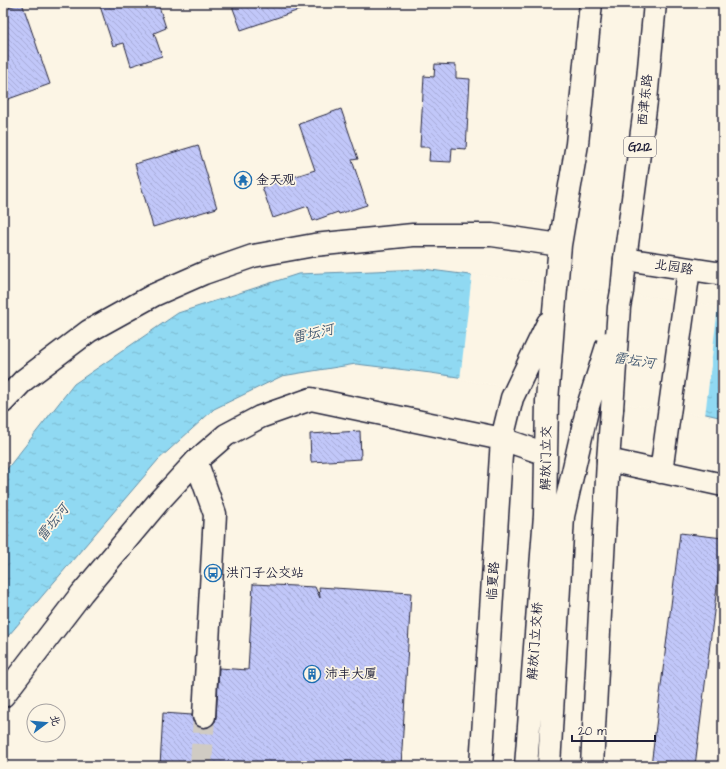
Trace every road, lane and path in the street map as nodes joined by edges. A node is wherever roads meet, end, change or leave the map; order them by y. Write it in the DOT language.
graph roads {
  1 [pos="591,3"];
  2 [pos="655,3"];
  3 [pos="560,245"];
  4 [pos="625,259"];
  5 [pos="689,269"];
  6 [pos="723,274"];
  7 [pos="621,299"];
  8 [pos="554,311"];
  9 [pos="3,402"];
  10 [pos="502,439"];
  11 [pos="546,454"];
  12 [pos="608,460"];
  13 [pos="196,461"];
  14 [pos="661,472"];
  15 [pos="723,485"];
  16 [pos="554,516"];
  17 [pos="3,696"];
  18 [pos="204,716"];
  19 [pos="481,766"];
  20 [pos="526,766"];
  21 [pos="549,766"];
  22 [pos="592,766"];
  1 -- 3 [label="main road"];
  2 -- 4 [label="main road, 西津东路 / G212"];
  3 -- 8 [label="main road, 解放门立交"];
  3 -- 9 [label="main road"];
  4 -- 5 [label="main road, 北园路"];
  4 -- 7 [label="main road, 西津东路 / G212"];
  5 -- 6 [label="main road, 北园路"];
  5 -- 14 [label="main road"];
  7 -- 12 [label="main road, bridge"];
  7 -- 16 [label="main road, 解放门立交, bridge"];
  8 -- 10 [label="main road, 临夏路"];
  8 -- 11 [label="main road, 解放门立交"];
  10 -- 11 [label="main road"];
  10 -- 13 [label="main road"];
  10 -- 19 [label="main road, 临夏路"];
  11 -- 16 [label="main road, 解放门立交"];
  12 -- 14 [label="main road"];
  12 -- 22 [label="main road"];
  13 -- 17 [label="main road"];
  13 -- 18 [label="main road"];
  14 -- 15 [label="main road"];
  16 -- 20 [label="main road, 解放门立交桥"];
  16 -- 21 [label="main road, 解放门立交桥"];
}
